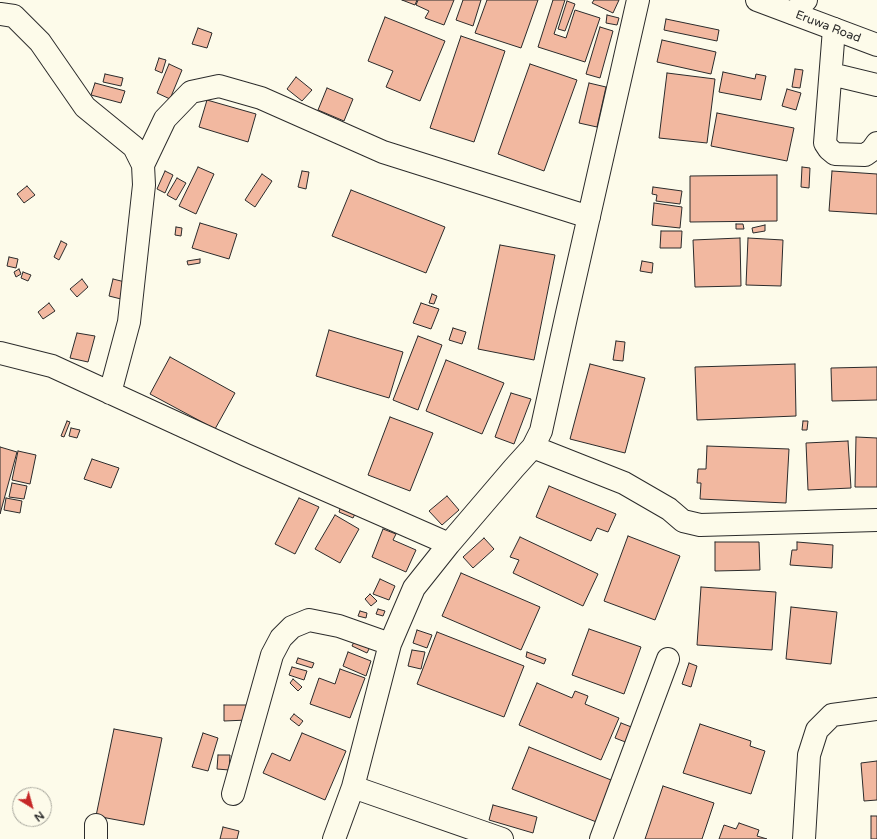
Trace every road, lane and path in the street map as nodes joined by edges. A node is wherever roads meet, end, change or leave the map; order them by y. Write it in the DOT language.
graph roads {
  1 [pos="638,0"];
  2 [pos="757,0"];
  3 [pos="799,7"];
  4 [pos="10,10"];
  5 [pos="834,29"];
  6 [pos="877,45"];
  7 [pos="830,74"];
  8 [pos="877,86"];
  9 [pos="877,143"];
  10 [pos="143,165"];
  11 [pos="589,217"];
  12 [pos="0,353"];
  13 [pos="110,393"];
  14 [pos="534,447"];
  15 [pos="877,520"];
  16 [pos="449,544"];
  17 [pos="390,644"];
  18 [pos="668,660"];
  19 [pos="877,709"];
  20 [pos="353,787"];
  21 [pos="233,794"];
  22 [pos="334,839"];
  23 [pos="502,839"];
  24 [pos="601,839"];
  25 [pos="804,839"];
  1 -- 11 [label="street"];
  2 -- 3 [label="street, Eruwa Road"];
  3 -- 5 [label="street, Eruwa Road"];
  4 -- 10 [label="street"];
  5 -- 6 [label="street, Eruwa Road"];
  5 -- 7 [label="street"];
  7 -- 8 [label="street"];
  7 -- 9 [label="street"];
  10 -- 11 [label="street"];
  10 -- 13 [label="street"];
  11 -- 14 [label="street"];
  12 -- 13 [label="street"];
  13 -- 16 [label="street"];
  14 -- 15 [label="street"];
  14 -- 16 [label="street"];
  16 -- 17 [label="street"];
  17 -- 20 [label="street"];
  17 -- 21 [label="street"];
  18 -- 24 [label="street"];
  19 -- 25 [label="street"];
  20 -- 22 [label="street"];
  20 -- 23 [label="street"];
}
